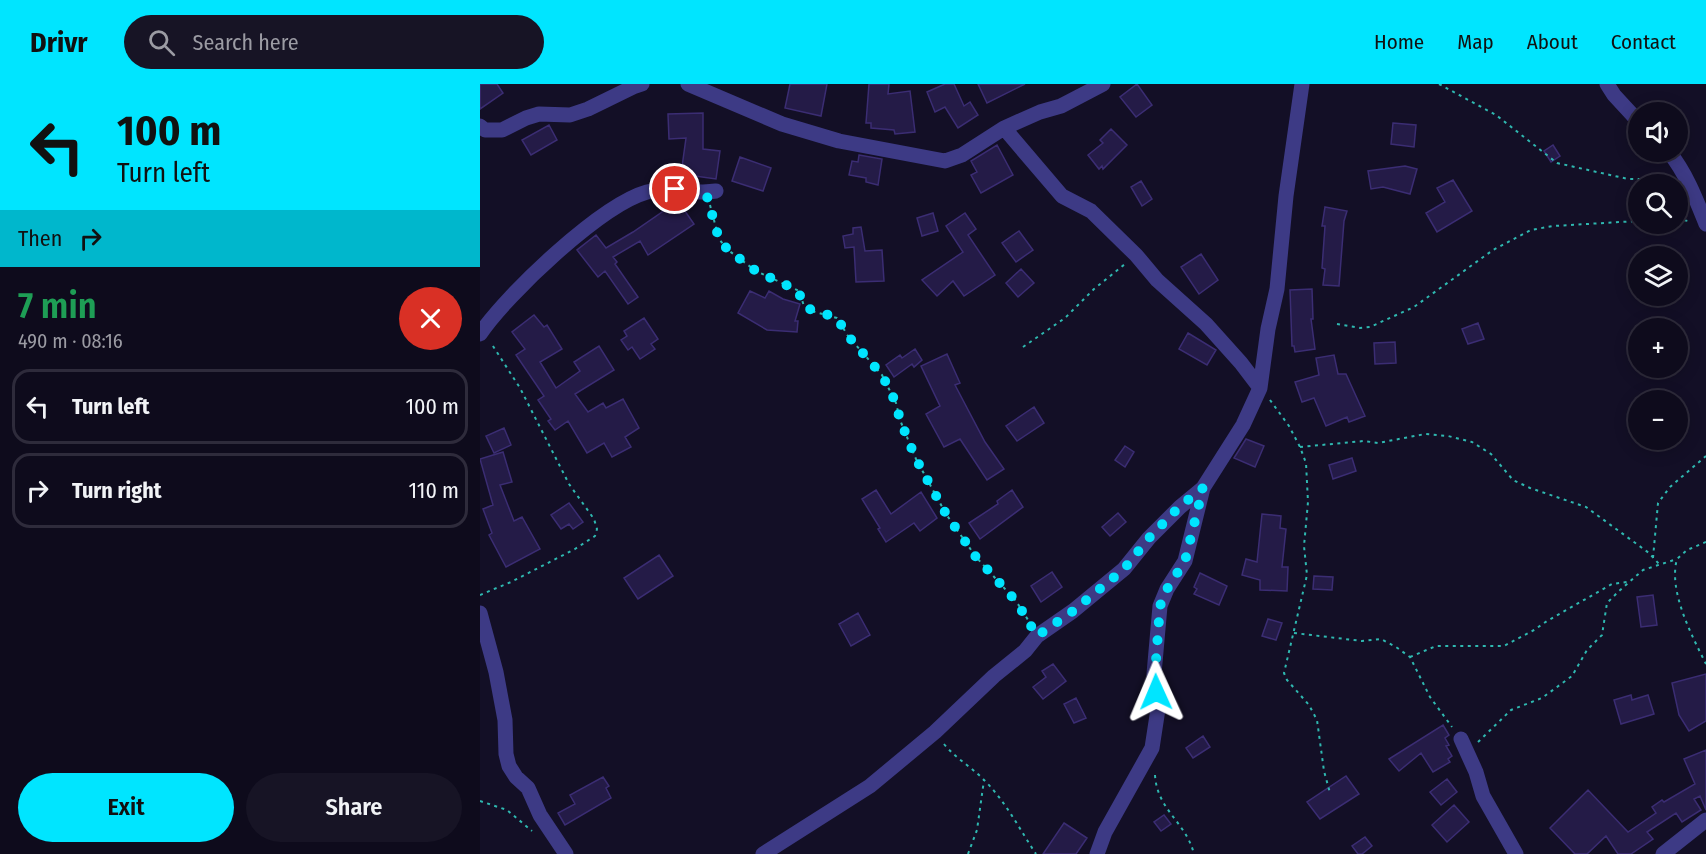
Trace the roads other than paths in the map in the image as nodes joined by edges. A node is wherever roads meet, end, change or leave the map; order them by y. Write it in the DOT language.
graph roads {
  1 [pos="642,84"];
  2 [pos="688,84"];
  3 [pos="1103,84"];
  4 [pos="1302,84"];
  5 [pos="1607,84"];
  6 [pos="1628,110"];
  7 [pos="480,126"];
  8 [pos="1004,128"];
  9 [pos="1675,162"];
  10 [pos="711,192"];
  11 [pos="1706,224"];
  12 [pos="481,332"];
  13 [pos="1260,388"];
  14 [pos="1203,488"];
  15 [pos="480,613"];
  16 [pos="1464,745"];
  17 [pos="1706,820"];
  18 [pos="566,854"];
  19 [pos="763,854"];
  20 [pos="1097,854"];
  21 [pos="1516,854"];
  22 [pos="1663,854"];
  1 -- 7 [label="street"];
  2 -- 8 [label="street"];
  3 -- 8 [label="street"];
  4 -- 13 [label="street"];
  5 -- 6 [label="street"];
  8 -- 13 [label="street"];
  9 -- 11 [label="street"];
  10 -- 12 [label="street"];
  13 -- 14 [label="street"];
  14 -- 19 [label="street"];
  14 -- 20 [label="street"];
  15 -- 18 [label="street"];
  16 -- 21 [label="street"];
  17 -- 22 [label="street"];
}
